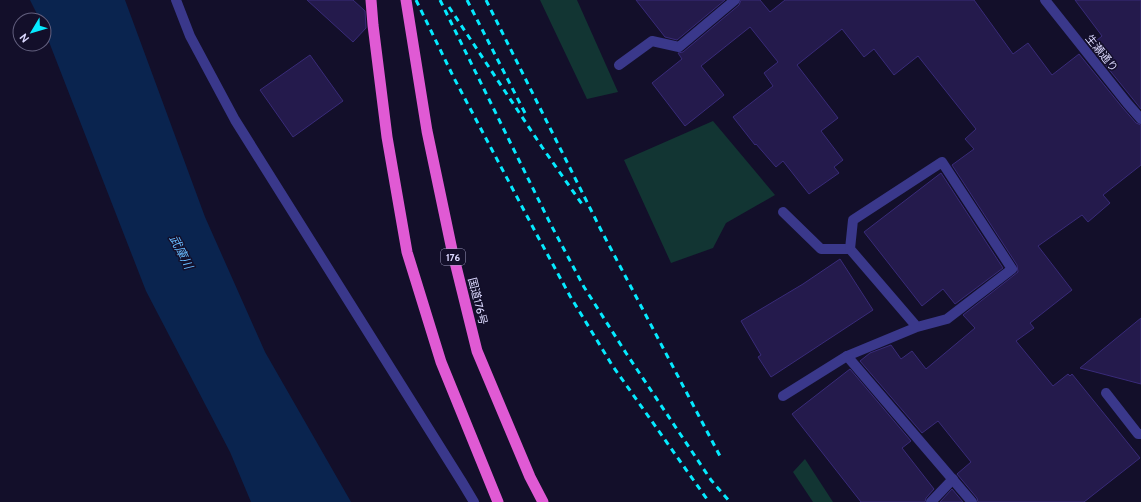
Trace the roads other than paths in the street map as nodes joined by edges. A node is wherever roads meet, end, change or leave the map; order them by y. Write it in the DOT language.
graph roads {
  1 [pos="176,0"];
  2 [pos="371,0"];
  3 [pos="406,0"];
  4 [pos="735,0"];
  5 [pos="1044,0"];
  6 [pos="619,65"];
  7 [pos="1141,119"];
  8 [pos="783,212"];
  9 [pos="850,249"];
  10 [pos="917,327"];
  11 [pos="847,356"];
  12 [pos="1106,393"];
  13 [pos="783,396"];
  14 [pos="1141,434"];
  15 [pos="953,479"];
  16 [pos="474,502"];
  17 [pos="498,502"];
  18 [pos="543,502"];
  19 [pos="931,502"];
  20 [pos="972,502"];
  1 -- 16 [label="street"];
  2 -- 17 [label="highway"];
  3 -- 18 [label="highway, 国道176号 / 176"];
  4 -- 6 [label="street"];
  5 -- 7 [label="street, 生瀬通り"];
  8 -- 9 [label="street"];
  9 -- 10 [label="street"];
  9 -- 10 [label="street"];
  10 -- 11 [label="street"];
  11 -- 13 [label="street"];
  11 -- 15 [label="street"];
  12 -- 14 [label="street"];
  15 -- 19 [label="street"];
  15 -- 20 [label="street"];
}
